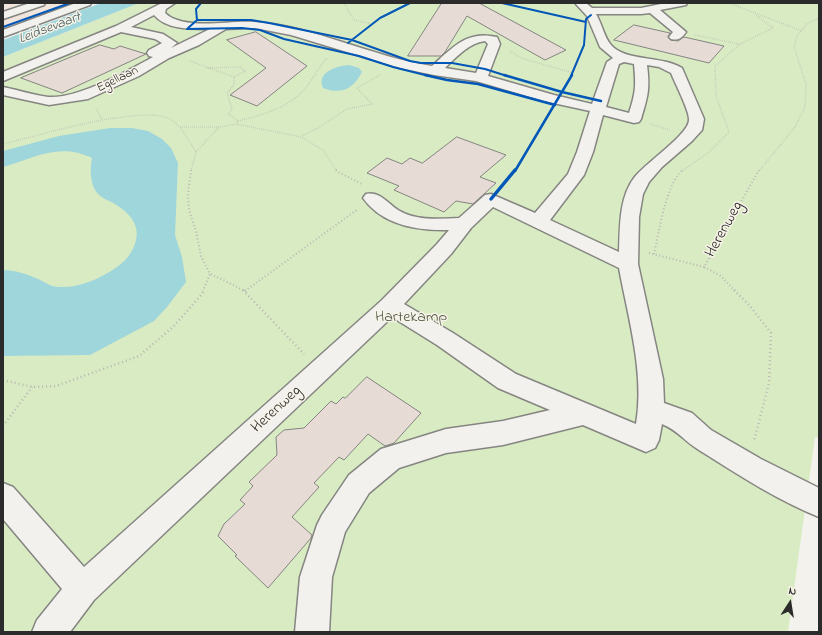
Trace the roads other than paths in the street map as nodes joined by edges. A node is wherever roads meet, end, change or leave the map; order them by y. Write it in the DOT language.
graph roads {
  1 [pos="40,3"];
  2 [pos="86,3"];
  3 [pos="682,3"];
  4 [pos="166,5"];
  5 [pos="584,7"];
  6 [pos="653,10"];
  7 [pos="3,16"];
  8 [pos="225,25"];
  9 [pos="120,28"];
  10 [pos="6,30"];
  11 [pos="677,34"];
  12 [pos="622,58"];
  13 [pos="640,60"];
  14 [pos="138,62"];
  15 [pos="434,71"];
  16 [pos="3,77"];
  17 [pos="481,78"];
  18 [pos="3,91"];
  19 [pos="598,109"];
  20 [pos="369,192"];
  21 [pos="540,222"];
  22 [pos="464,224"];
  23 [pos="628,256"];
  24 [pos="390,306"];
  25 [pos="651,409"];
  26 [pos="582,414"];
  27 [pos="3,497"];
  28 [pos="819,503"];
  29 [pos="84,589"];
  30 [pos="49,632"];
  31 [pos="312,632"];
  1 -- 7 [label="street"];
  2 -- 10 [label="street"];
  3 -- 6 [label="street"];
  4 -- 8 [label="street"];
  4 -- 9 [label="street"];
  5 -- 6 [label="street"];
  5 -- 12 [label="street"];
  6 -- 11 [label="street"];
  8 -- 15 [label="street"];
  8 -- 18 [label="street, Egellaan"];
  9 -- 14 [label="street"];
  9 -- 16 [label="street"];
  12 -- 13 [label="street"];
  12 -- 19 [label="street"];
  13 -- 19 [label="street"];
  13 -- 23 [label="street"];
  15 -- 17 [label="street"];
  15 -- 17 [label="street"];
  17 -- 19 [label="street"];
  19 -- 21 [label="street"];
  20 -- 22 [label="street"];
  21 -- 22 [label="street, Herenweg"];
  21 -- 23 [label="street"];
  22 -- 24 [label="street, Herenweg"];
  23 -- 25 [label="street"];
  24 -- 26 [label="street"];
  24 -- 29 [label="street, Herenweg"];
  25 -- 26 [label="street"];
  25 -- 28 [label="street"];
  26 -- 31 [label="street"];
  27 -- 29 [label="street"];
  29 -- 30 [label="street, Herenweg"];
}
